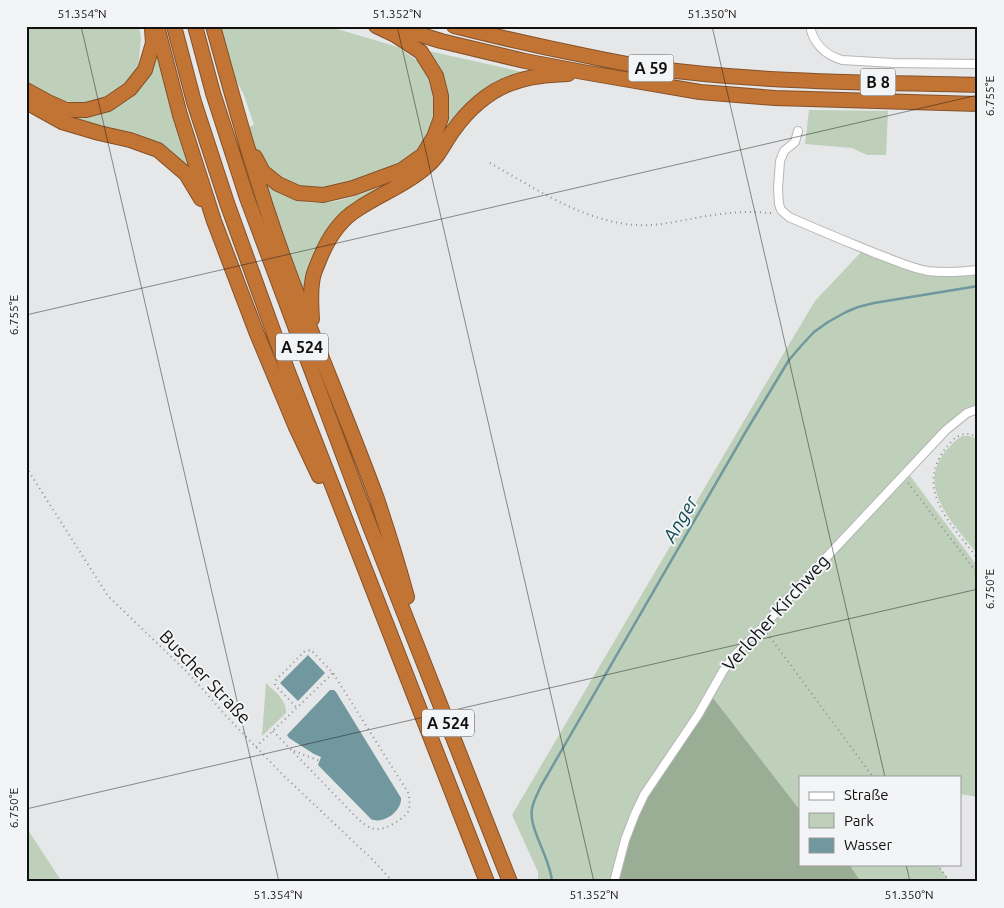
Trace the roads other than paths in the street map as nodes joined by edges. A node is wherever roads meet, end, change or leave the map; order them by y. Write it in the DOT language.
graph roads {
  1 [pos="151,26"];
  2 [pos="157,26"];
  3 [pos="174,26"];
  4 [pos="195,26"];
  5 [pos="213,26"];
  6 [pos="376,26"];
  7 [pos="392,26"];
  8 [pos="454,26"];
  9 [pos="494,26"];
  10 [pos="810,26"];
  11 [pos="525,44"];
  12 [pos="978,64"];
  13 [pos="583,72"];
  14 [pos="778,80"];
  15 [pos="978,85"];
  16 [pos="26,90"];
  17 [pos="775,98"];
  18 [pos="26,102"];
  19 [pos="978,104"];
  20 [pos="236,112"];
  21 [pos="798,132"];
  22 [pos="214,222"];
  23 [pos="978,270"];
  24 [pos="320,352"];
  25 [pos="978,409"];
  26 [pos="351,536"];
  27 [pos="424,663"];
  28 [pos="487,882"];
  29 [pos="510,882"];
  30 [pos="614,882"];
  1 -- 16 [label="highway"];
  2 -- 22 [label="highway"];
  3 -- 26 [label="highway, A 524"];
  4 -- 27 [label="highway, A 524"];
  5 -- 20 [label="highway"];
  6 -- 20 [label="highway"];
  7 -- 13 [label="highway, A 59"];
  8 -- 11 [label="highway, A 59"];
  9 -- 11 [label="highway"];
  10 -- 12 [label="street"];
  11 -- 14 [label="highway, A 59"];
  13 -- 17 [label="highway, A 59"];
  13 -- 24 [label="highway"];
  14 -- 15 [label="highway, B 8"];
  17 -- 19 [label="highway, B 8"];
  18 -- 22 [label="highway"];
  20 -- 24 [label="highway"];
  21 -- 23 [label="street"];
  22 -- 26 [label="highway"];
  24 -- 27 [label="highway"];
  25 -- 30 [label="street, Verloher Kirchweg"];
  26 -- 28 [label="highway, A 524"];
  27 -- 29 [label="highway, A 524"];
}
